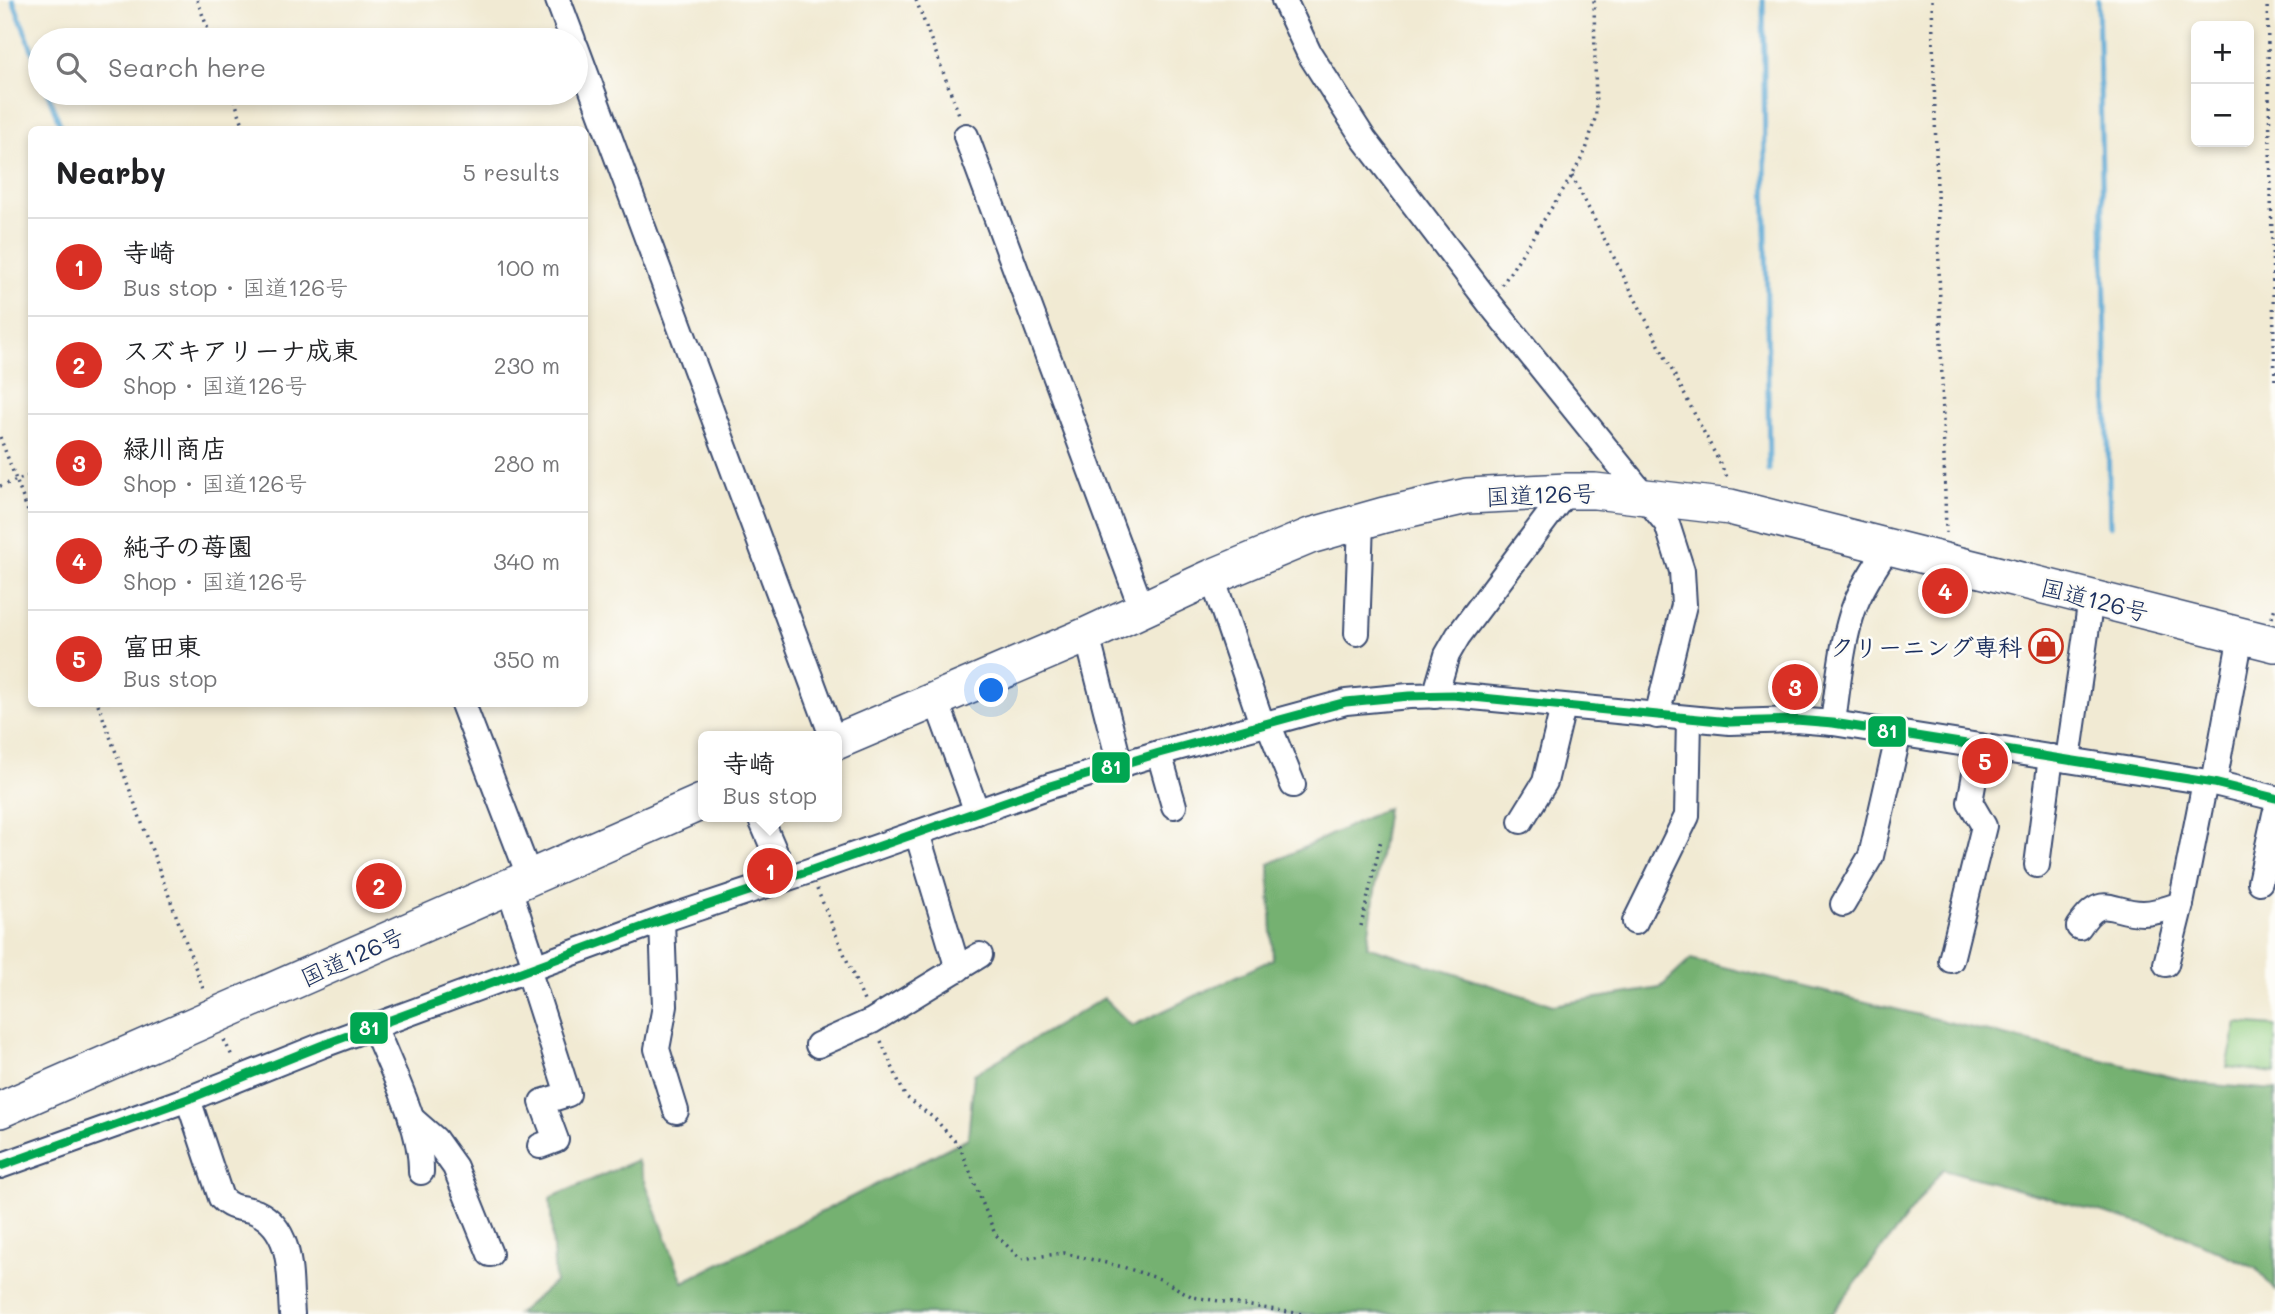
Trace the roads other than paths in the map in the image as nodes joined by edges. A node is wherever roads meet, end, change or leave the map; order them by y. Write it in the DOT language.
graph roads {
  1 [pos="558,0"];
  2 [pos="1284,0"];
  3 [pos="568,28"];
  4 [pos="588,79"];
  5 [pos="966,136"];
  6 [pos="1567,491"];
  7 [pos="1644,495"];
  8 [pos="1361,522"];
  9 [pos="1888,547"];
  10 [pos="1212,577"];
  11 [pos="2091,597"];
  12 [pos="1142,609"];
  13 [pos="1357,634"];
  14 [pos="1087,635"];
  15 [pos="2241,635"];
  16 [pos="2275,644"];
  17 [pos="1435,696"];
  18 [pos="936,700"];
  19 [pos="1563,706"];
  20 [pos="464,707"];
  21 [pos="1657,716"];
  22 [pos="1689,719"];
  23 [pos="1265,723"];
  24 [pos="1833,723"];
  25 [pos="830,731"];
  26 [pos="1899,733"];
  27 [pos="842,739"];
  28 [pos="1980,746"];
  29 [pos="1158,753"];
  30 [pos="2060,759"];
  31 [pos="1120,765"];
  32 [pos="2209,783"];
  33 [pos="1293,785"];
  34 [pos="2275,798"];
  35 [pos="698,804"];
  36 [pos="1174,806"];
  37 [pos="977,812"];
  38 [pos="2275,814"];
  39 [pos="1521,821"];
  40 [pos="763,822"];
  41 [pos="917,833"];
  42 [pos="2037,865"];
  43 [pos="797,875"];
  44 [pos="2260,881"];
  45 [pos="519,883"];
  46 [pos="1843,904"];
  47 [pos="2181,904"];
  48 [pos="662,920"];
  49 [pos="1635,922"];
  50 [pos="2079,927"];
  51 [pos="980,955"];
  52 [pos="1951,960"];
  53 [pos="2166,964"];
  54 [pos="531,968"];
  55 [pos="958,969"];
  56 [pos="374,1026"];
  57 [pos="818,1045"];
  58 [pos="188,1099"];
  59 [pos="0,1110"];
  60 [pos="676,1111"];
  61 [pos="411,1118"];
  62 [pos="540,1146"];
  63 [pos="0,1166"];
  64 [pos="421,1172"];
  65 [pos="490,1254"];
  66 [pos="292,1314"];
  1 -- 3 [label="street"];
  2 -- 7 [label="street"];
  4 -- 25 [label="street"];
  5 -- 12 [label="street"];
  6 -- 7 [label="highway, 国道126号"];
  6 -- 8 [label="highway, 国道126号"];
  6 -- 17 [label="street"];
  7 -- 9 [label="highway, 国道126号"];
  7 -- 21 [label="street"];
  8 -- 10 [label="highway, 国道126号"];
  8 -- 13 [label="street"];
  9 -- 11 [label="highway, 国道126号"];
  9 -- 24 [label="street"];
  10 -- 12 [label="highway, 国道126号"];
  10 -- 23 [label="street"];
  11 -- 15 [label="highway, 国道126号"];
  11 -- 30 [label="street"];
  12 -- 14 [label="highway, 国道126号"];
  14 -- 18 [label="highway, 国道126号"];
  14 -- 31 [label="street"];
  15 -- 16 [label="highway, 国道126号"];
  15 -- 32 [label="street"];
  17 -- 19 [label="street"];
  17 -- 23 [label="street"];
  18 -- 27 [label="highway, 国道126号"];
  18 -- 37 [label="street"];
  19 -- 21 [label="street"];
  19 -- 39 [label="street"];
  20 -- 45 [label="street"];
  21 -- 22 [label="street"];
  22 -- 24 [label="street"];
  22 -- 49 [label="street"];
  23 -- 29 [label="street"];
  23 -- 33 [label="street"];
  24 -- 26 [label="street"];
  26 -- 28 [label="street"];
  26 -- 46 [label="street"];
  28 -- 30 [label="street"];
  28 -- 52 [label="street"];
  29 -- 31 [label="street"];
  29 -- 36 [label="street"];
  30 -- 32 [label="street"];
  30 -- 42 [label="street"];
  31 -- 37 [label="street"];
  32 -- 34 [label="street"];
  32 -- 47 [label="street"];
  35 -- 45 [label="highway, 国道126号"];
  37 -- 41 [label="street"];
  38 -- 44 [label="street"];
  40 -- 43 [label="street"];
  41 -- 43 [label="street"];
  41 -- 55 [label="street"];
  43 -- 48 [label="street"];
  45 -- 54 [label="street"];
  45 -- 59 [label="highway, 国道126号"];
  47 -- 50 [label="street"];
  47 -- 53 [label="street"];
  48 -- 54 [label="street"];
  48 -- 60 [label="street"];
  51 -- 55 [label="street"];
  54 -- 56 [label="street"];
  54 -- 62 [label="street"];
  55 -- 57 [label="street"];
  56 -- 58 [label="street"];
  56 -- 61 [label="street"];
  58 -- 63 [label="street"];
  58 -- 66 [label="street"];
  61 -- 64 [label="street"];
  61 -- 65 [label="street"];
}
